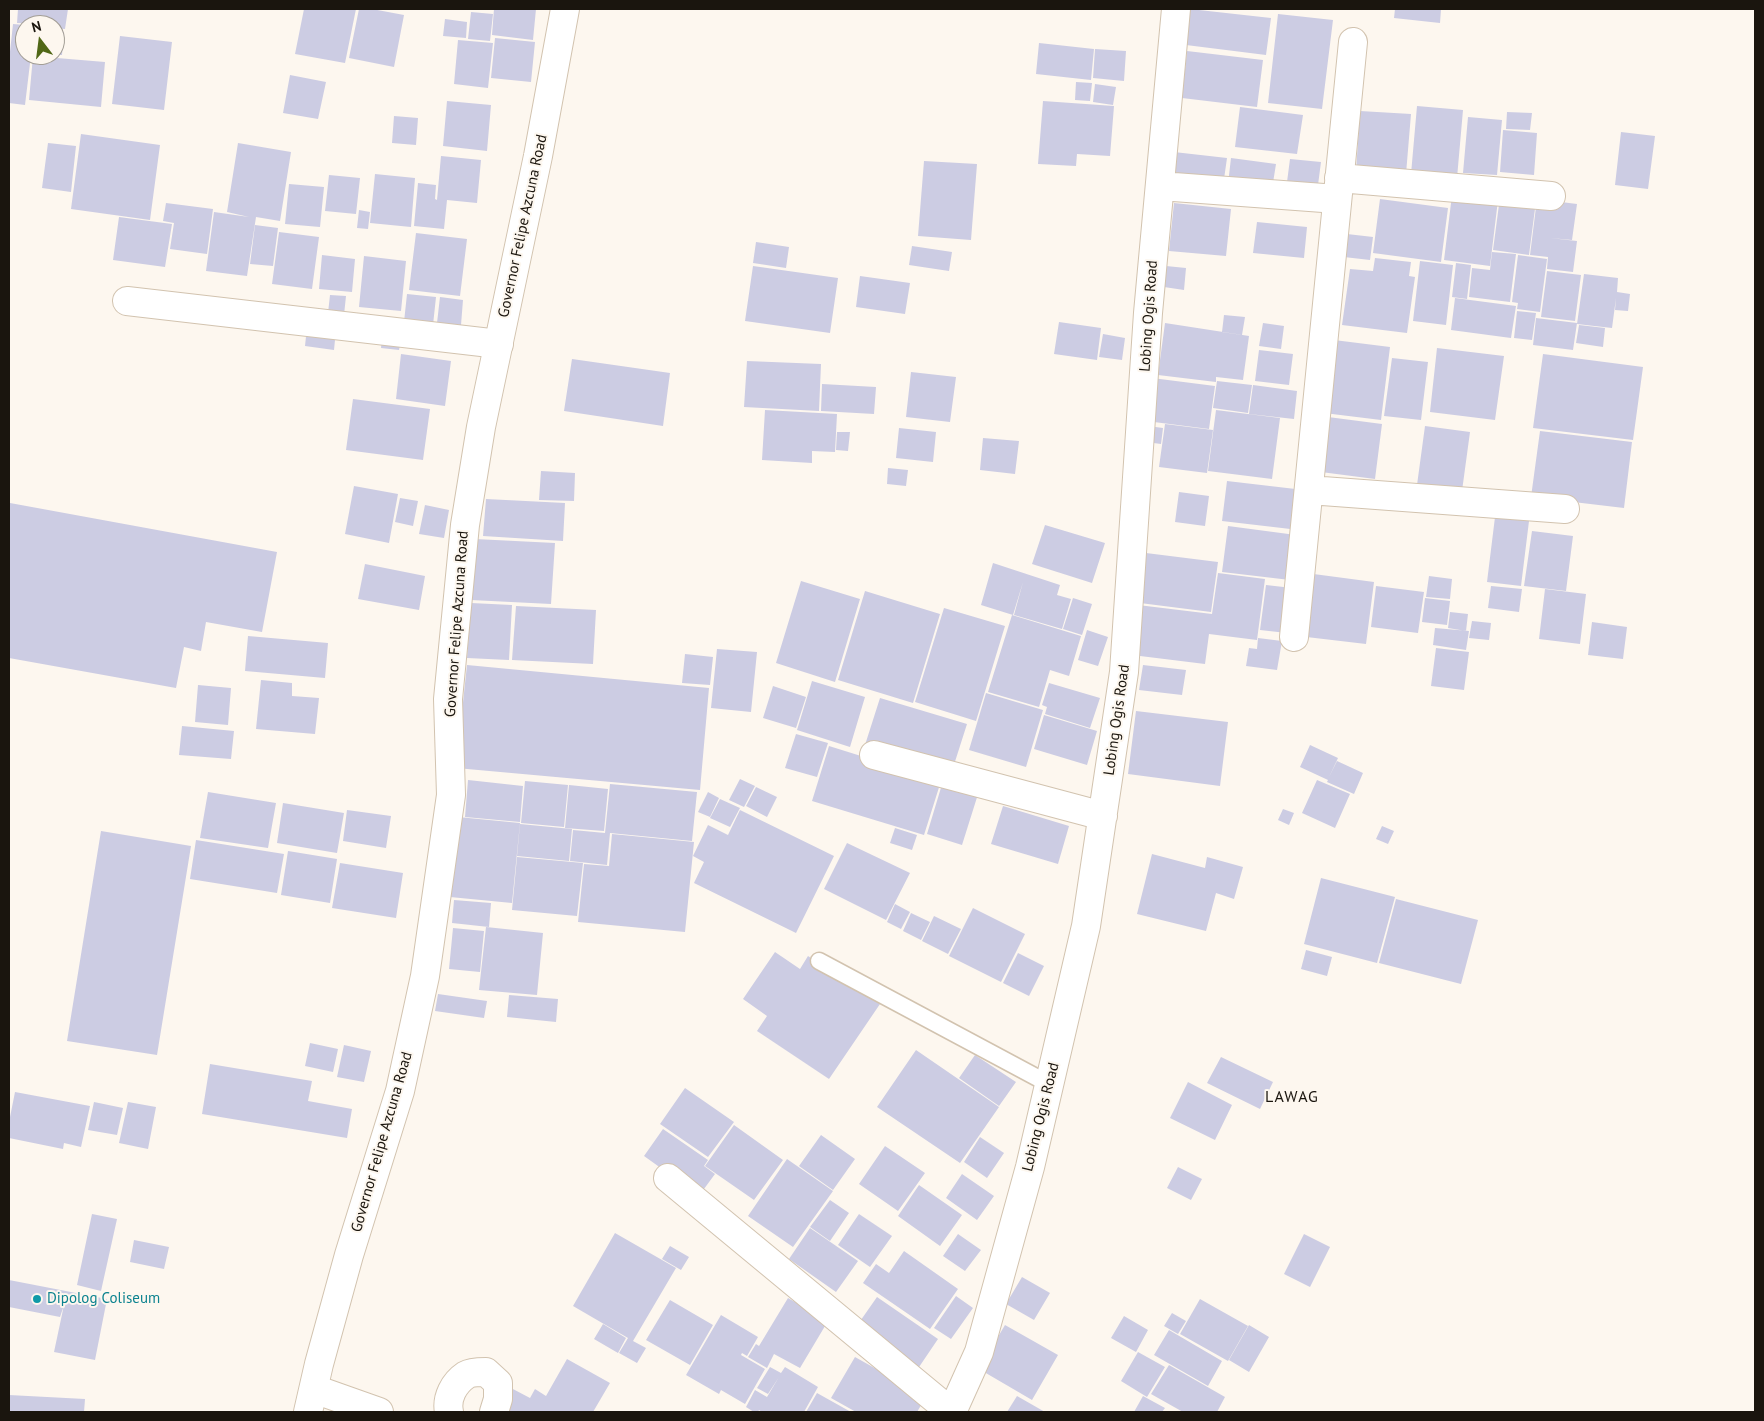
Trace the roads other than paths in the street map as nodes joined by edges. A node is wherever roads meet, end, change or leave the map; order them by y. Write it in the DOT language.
graph roads {
  1 [pos="565,9"];
  2 [pos="1176,9"];
  3 [pos="1353,42"];
  4 [pos="1160,186"];
  5 [pos="1338,188"];
  6 [pos="1551,196"];
  7 [pos="127,302"];
  8 [pos="499,344"];
  9 [pos="1309,490"];
  10 [pos="1565,509"];
  11 [pos="1294,637"];
  12 [pos="874,755"];
  13 [pos="1103,816"];
  14 [pos="819,961"];
  15 [pos="1049,1084"];
  16 [pos="668,1178"];
  17 [pos="311,1400"];
  18 [pos="380,1412"];
  19 [pos="448,1412"];
  20 [pos="494,1412"];
  21 [pos="951,1412"];
  1 -- 8 [label="street, Governor Felipe Azcuna Road"];
  2 -- 4 [label="street, Lobing Ogis Road"];
  3 -- 5 [label="street"];
  4 -- 5 [label="street"];
  4 -- 13 [label="street, Lobing Ogis Road"];
  5 -- 6 [label="street"];
  5 -- 9 [label="street"];
  7 -- 8 [label="street"];
  8 -- 17 [label="street, Governor Felipe Azcuna Road"];
  9 -- 10 [label="street"];
  9 -- 11 [label="street"];
  12 -- 13 [label="street"];
  13 -- 15 [label="street, Lobing Ogis Road"];
  14 -- 15 [label="lane"];
  15 -- 21 [label="street, Lobing Ogis Road"];
  16 -- 21 [label="street"];
  17 -- 18 [label="street"];
  19 -- 20 [label="street"];
}
